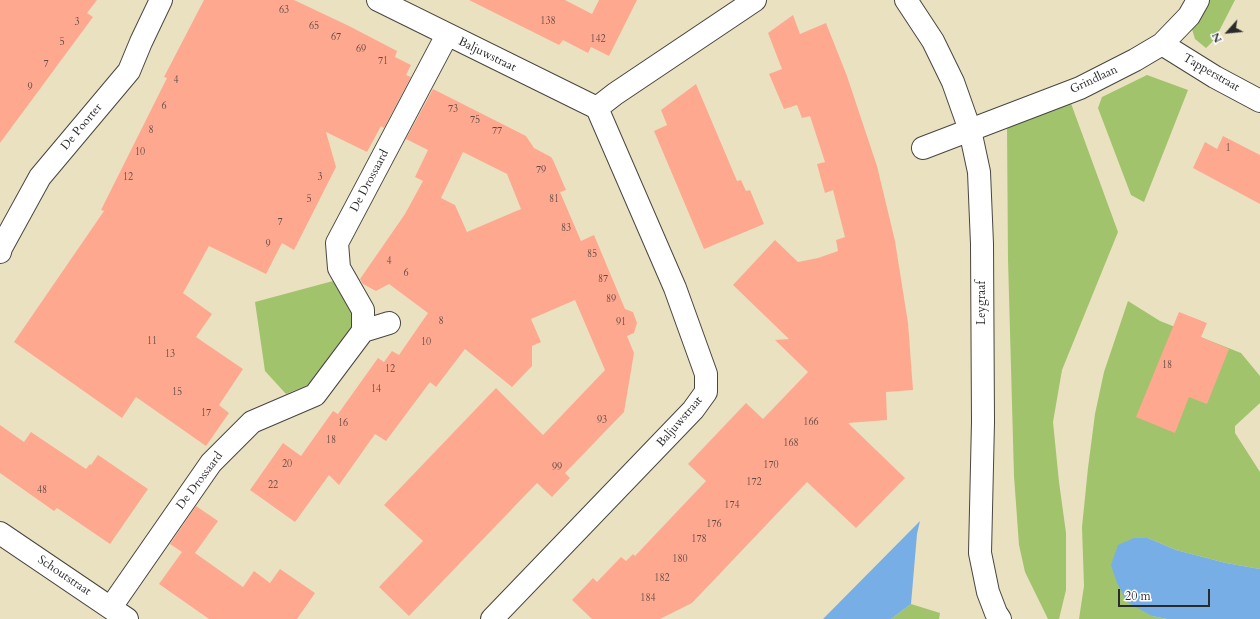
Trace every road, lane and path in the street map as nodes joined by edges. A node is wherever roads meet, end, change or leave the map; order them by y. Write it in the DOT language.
graph roads {
  1 [pos="161,0"];
  2 [pos="378,0"];
  3 [pos="755,0"];
  4 [pos="906,0"];
  5 [pos="1198,0"];
  6 [pos="447,35"];
  7 [pos="1162,44"];
  8 [pos="1260,101"];
  9 [pos="597,108"];
  10 [pos="970,130"];
  11 [pos="923,148"];
  12 [pos="0,252"];
  13 [pos="389,323"];
  14 [pos="363,331"];
  15 [pos="0,533"];
  16 [pos="119,613"];
  17 [pos="492,619"];
  18 [pos="1000,619"];
  1 -- 12 [label="street, De Poorter"];
  2 -- 6 [label="street, Baljuwstraat"];
  3 -- 9 [label="street"];
  4 -- 10 [label="street, Leygraaf"];
  5 -- 7 [label="street, Grindlaan"];
  6 -- 9 [label="street, Baljuwstraat"];
  6 -- 14 [label="street, De Drossaard"];
  7 -- 8 [label="street, Tapperstraat"];
  7 -- 10 [label="street, Grindlaan"];
  9 -- 17 [label="street, Baljuwstraat"];
  10 -- 11 [label="street, Grindlaan"];
  10 -- 18 [label="street, Leygraaf"];
  13 -- 14 [label="street"];
  14 -- 16 [label="street, De Drossaard"];
  15 -- 16 [label="street, Schoutstraat"];
}
